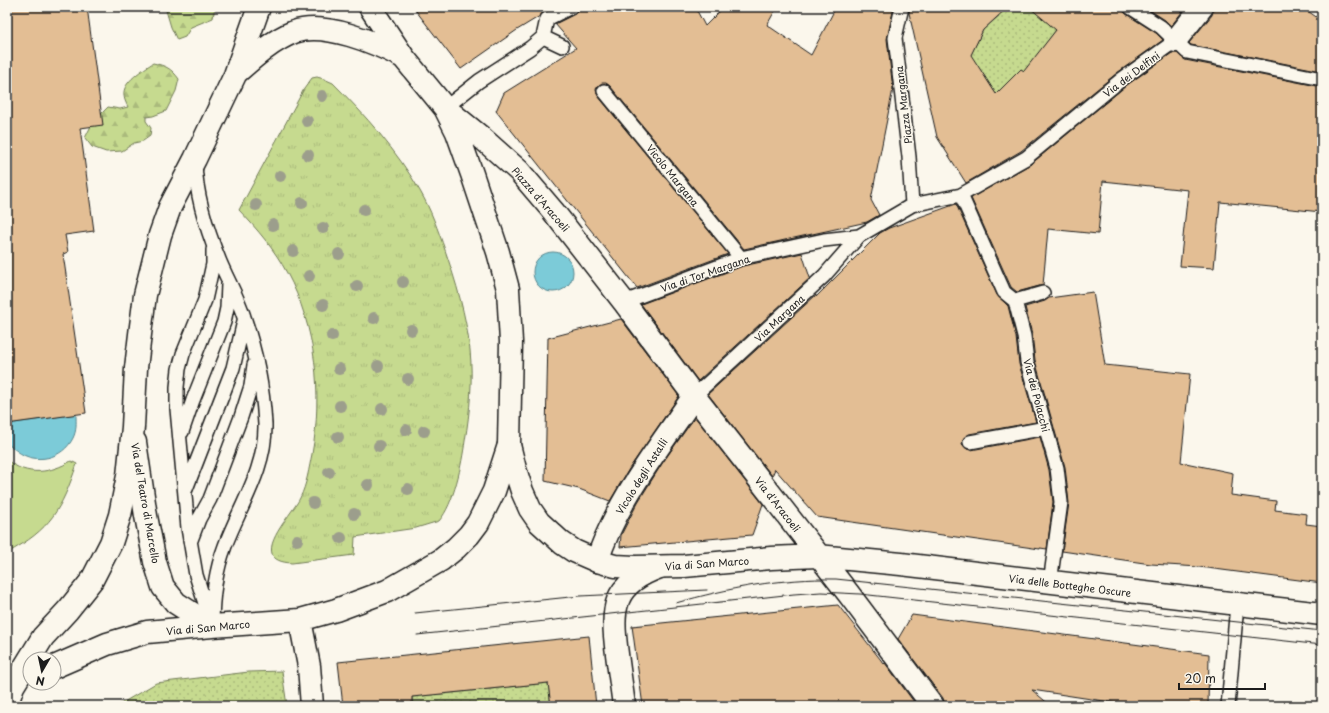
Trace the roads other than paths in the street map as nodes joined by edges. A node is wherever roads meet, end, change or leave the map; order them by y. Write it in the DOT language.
graph roads {
  1 [pos="259,7"];
  2 [pos="370,7"];
  3 [pos="571,7"];
  4 [pos="902,7"];
  5 [pos="1130,7"];
  6 [pos="1202,7"];
  7 [pos="543,37"];
  8 [pos="1175,41"];
  9 [pos="562,46"];
  10 [pos="404,58"];
  11 [pos="235,75"];
  12 [pos="1322,78"];
  13 [pos="604,91"];
  14 [pos="445,108"];
  15 [pos="195,159"];
  16 [pos="961,196"];
  17 [pos="912,205"];
  18 [pos="859,236"];
  19 [pos="214,246"];
  20 [pos="741,258"];
  21 [pos="228,280"];
  22 [pos="1043,293"];
  23 [pos="1014,301"];
  24 [pos="624,302"];
  25 [pos="244,317"];
  26 [pos="255,355"];
  27 [pos="694,396"];
  28 [pos="133,427"];
  29 [pos="1046,428"];
  30 [pos="181,440"];
  31 [pos="970,442"];
  32 [pos="509,445"];
  33 [pos="184,494"];
  34 [pos="191,542"];
  35 [pos="818,556"];
  36 [pos="597,561"];
  37 [pos="660,566"];
  38 [pos="1050,583"];
  39 [pos="1237,605"];
  40 [pos="1322,614"];
  41 [pos="300,620"];
  42 [pos="212,626"];
  43 [pos="62,664"];
  44 [pos="14,688"];
  45 [pos="312,706"];
  46 [pos="624,706"];
  47 [pos="933,706"];
  48 [pos="1228,706"];
  1 -- 11 [label="street, Via del Teatro di Marcello"];
  2 -- 10 [label="street, Piazza d'Aracoeli"];
  3 -- 7 [label="lane"];
  4 -- 17 [label="lane, Piazza Margana"];
  5 -- 8 [label="lane"];
  6 -- 8 [label="street"];
  7 -- 9 [label="lane"];
  7 -- 14 [label="lane"];
  8 -- 12 [label="lane"];
  8 -- 16 [label="lane, Via dei Delfini"];
  10 -- 11 [label="street, Via del Teatro di Marcello"];
  10 -- 14 [label="street, Piazza d'Aracoeli"];
  11 -- 15 [label="street, Via del Teatro di Marcello"];
  13 -- 20 [label="lane, Vicolo Margana"];
  14 -- 24 [label="street, Piazza d'Aracoeli"];
  14 -- 32 [label="street, Piazza d'Aracoeli"];
  15 -- 19 [label="lane"];
  15 -- 28 [label="street, Via del Teatro di Marcello"];
  16 -- 17 [label="lane"];
  16 -- 23 [label="lane, Via dei Polacchi"];
  17 -- 18 [label="lane"];
  18 -- 20 [label="lane, Via di Tor Margana"];
  18 -- 27 [label="lane, Via Margana"];
  19 -- 21 [label="lane"];
  19 -- 30 [label="lane"];
  20 -- 24 [label="lane, Via di Tor Margana"];
  21 -- 25 [label="lane"];
  21 -- 30 [label="lane"];
  22 -- 23 [label="lane"];
  23 -- 29 [label="lane, Via dei Polacchi"];
  24 -- 27 [label="street, Via d'Aracoeli"];
  25 -- 26 [label="lane"];
  25 -- 33 [label="lane"];
  26 -- 34 [label="lane"];
  26 -- 42 [label="lane"];
  27 -- 35 [label="street, Via d'Aracoeli"];
  27 -- 36 [label="street, Vicolo degli Astalli"];
  28 -- 42 [label="street, Via del Teatro di Marcello"];
  28 -- 44 [label="street, Via del Teatro di Marcello"];
  29 -- 31 [label="lane"];
  29 -- 38 [label="lane, Via dei Polacchi"];
  30 -- 33 [label="lane"];
  32 -- 36 [label="street, Via di San Marco"];
  32 -- 41 [label="street, Via di San Marco"];
  33 -- 34 [label="lane"];
  34 -- 42 [label="lane"];
  35 -- 37 [label="street, Via di San Marco"];
  35 -- 38 [label="street, Via delle Botteghe Oscure"];
  35 -- 47 [label="street, Via d'Aracoeli"];
  36 -- 37 [label="street, Via di San Marco"];
  37 -- 46 [label="street"];
  38 -- 39 [label="street, Via delle Botteghe Oscure"];
  39 -- 40 [label="street, Via delle Botteghe Oscure"];
  39 -- 48 [label="lane"];
  41 -- 42 [label="street, Via di San Marco"];
  41 -- 45 [label="street"];
  42 -- 43 [label="street, Via di San Marco"];
}
